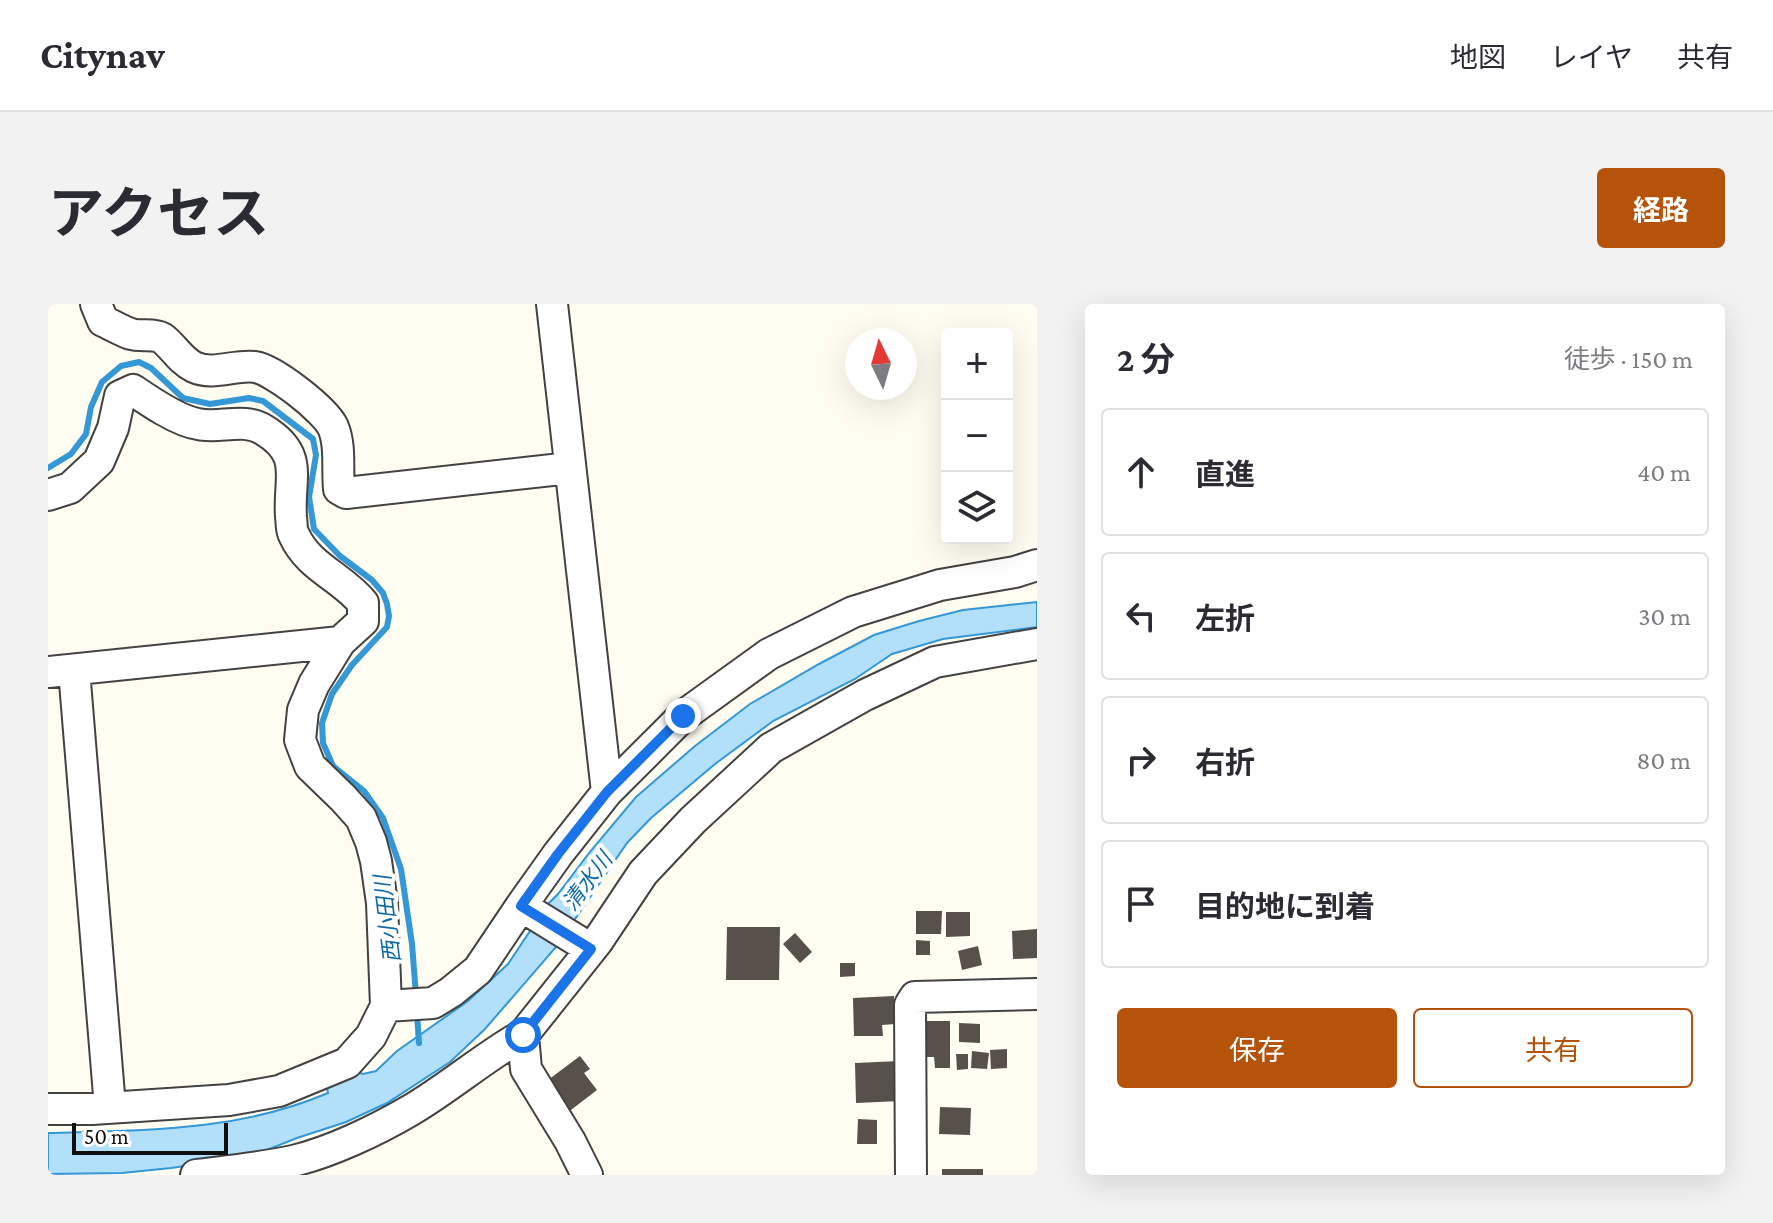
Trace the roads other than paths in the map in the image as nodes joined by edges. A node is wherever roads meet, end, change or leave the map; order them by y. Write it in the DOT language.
graph roads {
  1 [pos="96,304"];
  2 [pos="552,304"];
  3 [pos="570,468"];
  4 [pos="48,495"];
  5 [pos="1037,565"];
  6 [pos="340,642"];
  7 [pos="1037,644"];
  8 [pos="61,671"];
  9 [pos="607,792"];
  10 [pos="521,906"];
  11 [pos="591,949"];
  12 [pos="1037,994"];
  13 [pos="386,1006"];
  14 [pos="523,1035"];
  15 [pos="110,1107"];
  16 [pos="48,1109"];
  17 [pos="196,1175"];
  18 [pos="587,1175"];
  19 [pos="911,1175"];
  1 -- 3 [label="street"];
  2 -- 3 [label="street"];
  3 -- 9 [label="street"];
  4 -- 6 [label="street"];
  5 -- 9 [label="street"];
  6 -- 8 [label="street"];
  6 -- 13 [label="street"];
  7 -- 11 [label="street"];
  8 -- 15 [label="street"];
  9 -- 10 [label="street"];
  10 -- 11 [label="street"];
  10 -- 13 [label="street"];
  11 -- 14 [label="street"];
  12 -- 19 [label="street"];
  13 -- 15 [label="street"];
  14 -- 17 [label="street"];
  14 -- 18 [label="street"];
  15 -- 16 [label="street"];
}
